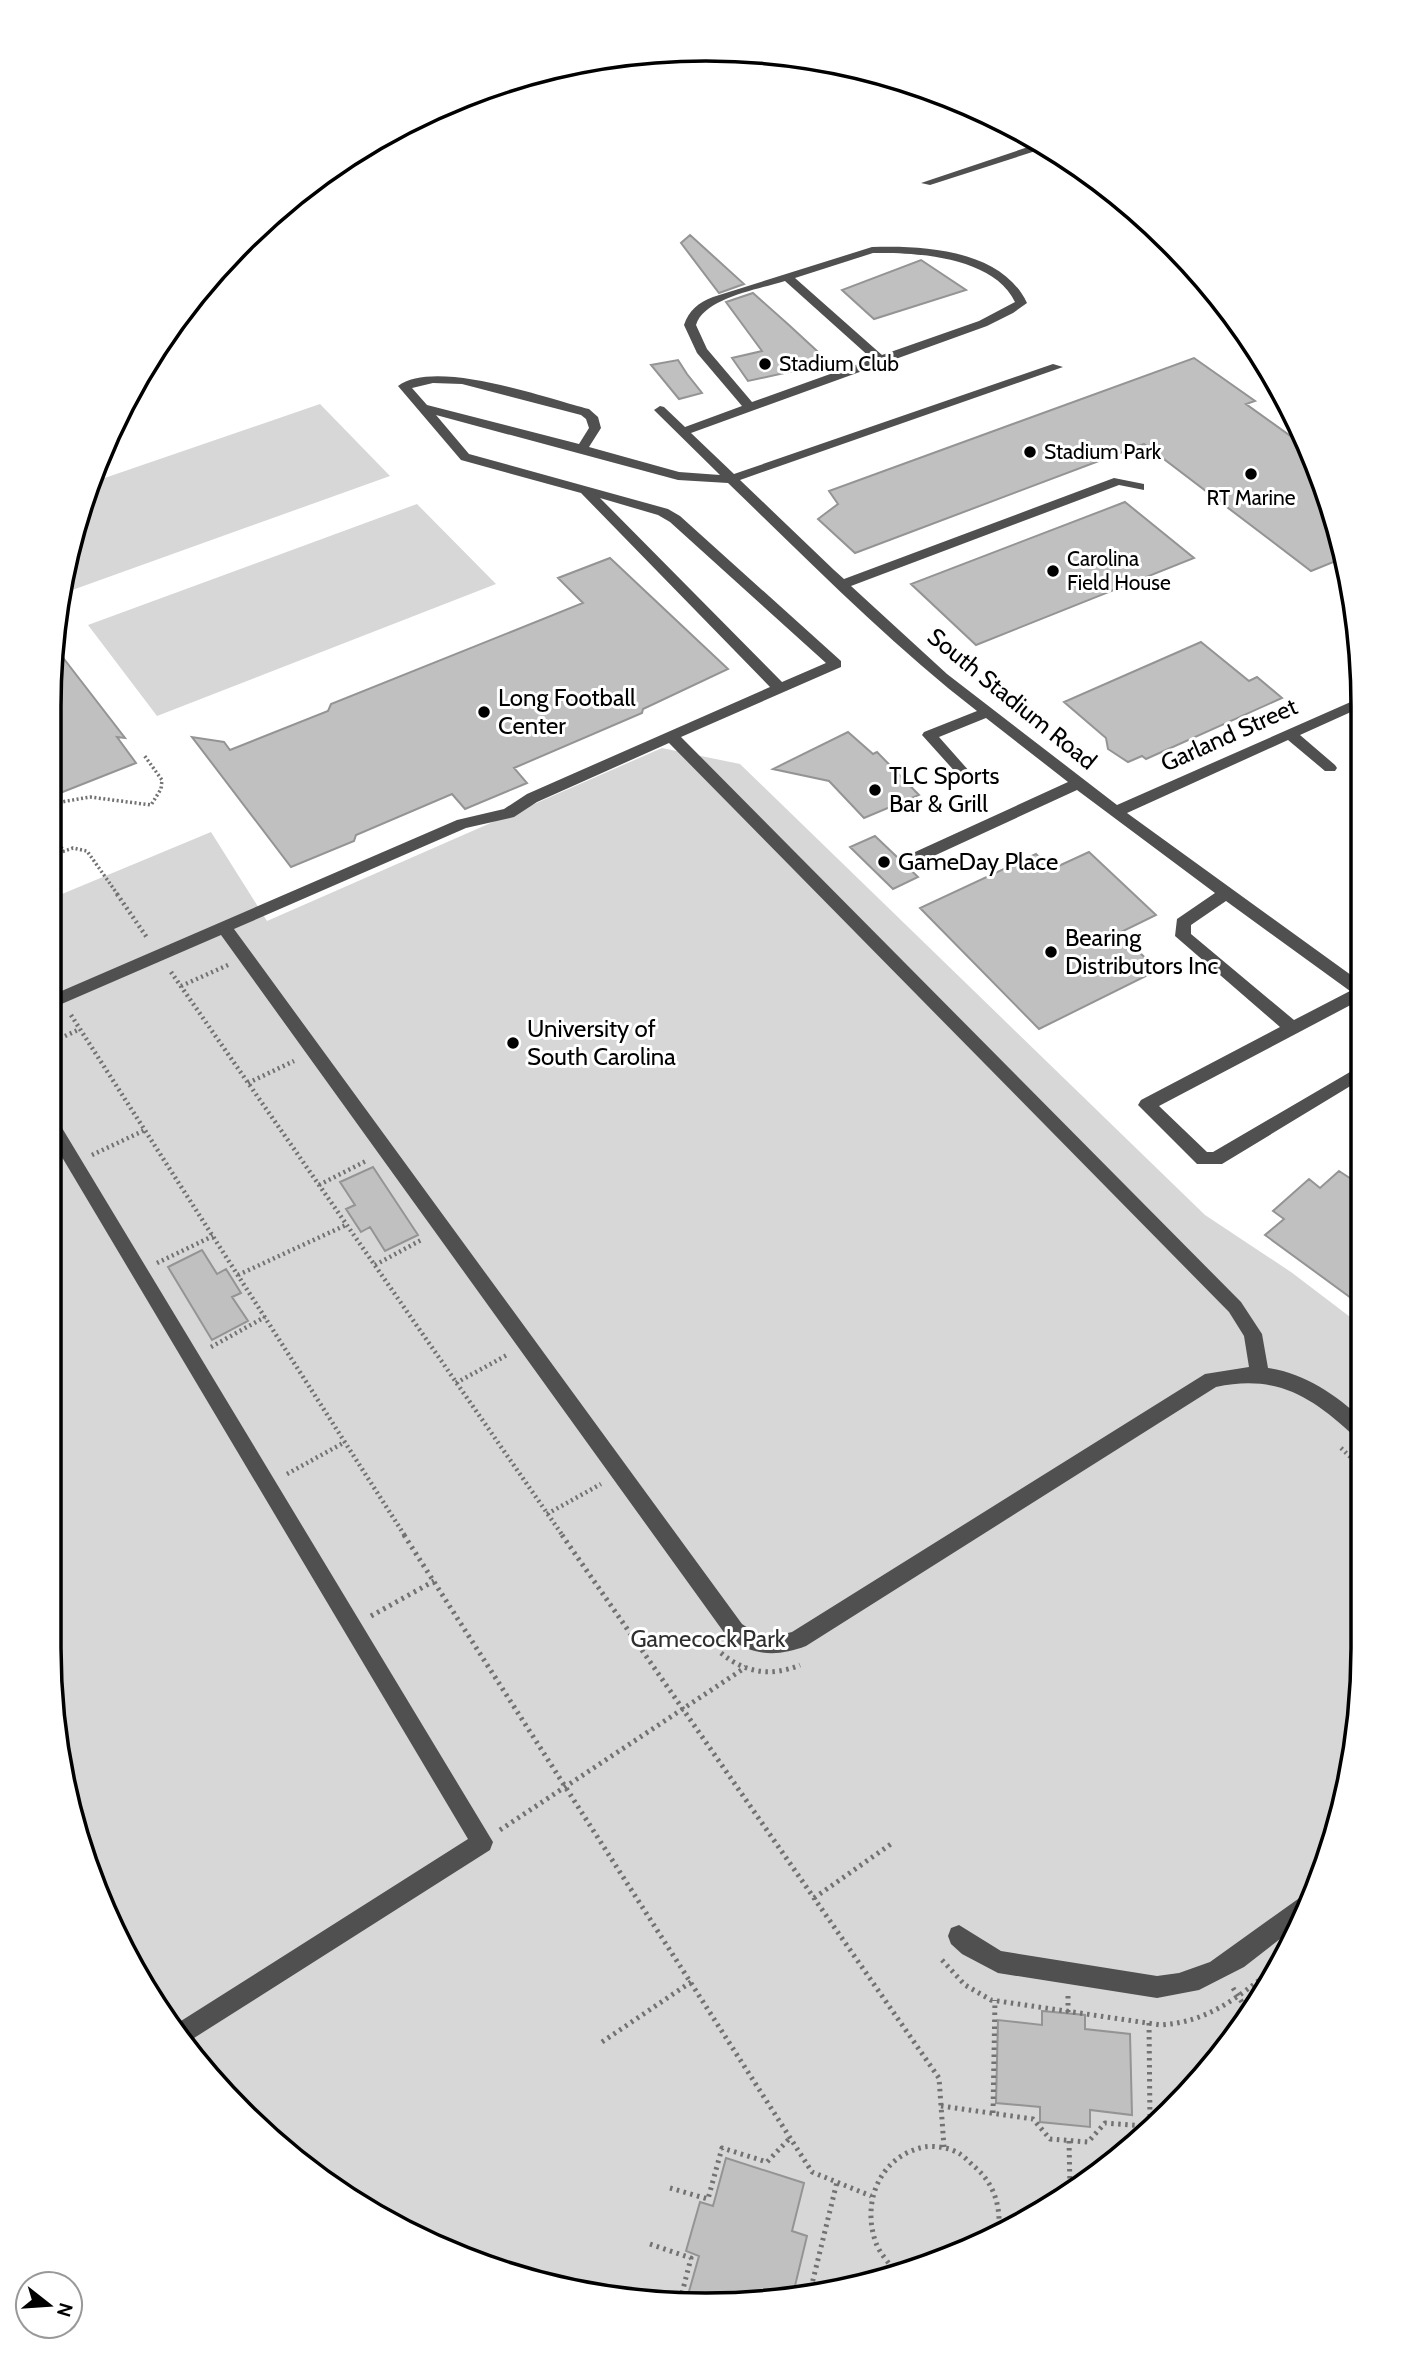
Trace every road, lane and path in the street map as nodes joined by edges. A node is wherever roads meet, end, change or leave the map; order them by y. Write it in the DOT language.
graph roads {
  1 [pos="1030,149"];
  2 [pos="926,183"];
  3 [pos="786,277"];
  4 [pos="880,360"];
  5 [pos="1056,367"];
  6 [pos="749,407"];
  7 [pos="423,408"];
  8 [pos="660,411"];
  9 [pos="682,432"];
  10 [pos="582,449"];
  11 [pos="731,479"];
  12 [pos="1139,487"];
  13 [pos="585,491"];
  14 [pos="841,585"];
  15 [pos="779,688"];
  16 [pos="1351,706"];
  17 [pos="988,712"];
  18 [pos="1289,733"];
  19 [pos="671,736"];
  20 [pos="144,755"];
  21 [pos="1330,768"];
  22 [pos="963,772"];
  23 [pos="1079,783"];
  24 [pos="61,802"];
  25 [pos="1116,812"];
  26 [pos="61,847"];
  27 [pos="64,851"];
  28 [pos="61,852"];
  29 [pos="920,856"];
  30 [pos="1226,893"];
  31 [pos="223,927"];
  32 [pos="159,955"];
  33 [pos="247,957"];
  34 [pos="1351,984"];
  35 [pos="181,986"];
  36 [pos="61,998"];
  37 [pos="1351,998"];
  38 [pos="61,1008"];
  39 [pos="1292,1028"];
  40 [pos="80,1029"];
  41 [pos="61,1038"];
  42 [pos="315,1051"];
  43 [pos="1351,1077"];
  44 [pos="248,1083"];
  45 [pos="145,1130"];
  46 [pos="61,1142"];
  47 [pos="387,1151"];
  48 [pos="74,1164"];
  49 [pos="319,1185"];
  50 [pos="346,1225"];
  51 [pos="443,1228"];
  52 [pos="213,1236"];
  53 [pos="374,1265"];
  54 [pos="139,1272"];
  55 [pos="238,1275"];
  56 [pos="265,1317"];
  57 [pos="527,1344"];
  58 [pos="191,1358"];
  59 [pos="1261,1374"];
  60 [pos="456,1383"];
  61 [pos="1351,1420"];
  62 [pos="345,1442"];
  63 [pos="1335,1442"];
  64 [pos="1351,1457"];
  65 [pos="620,1473"];
  66 [pos="267,1485"];
  67 [pos="547,1514"];
  68 [pos="434,1581"];
  69 [pos="352,1627"];
  70 [pos="745,1669"];
  71 [pos="683,1710"];
  72 [pos="566,1787"];
  73 [pos="482,1842"];
  74 [pos="891,1844"];
  75 [pos="814,1898"];
  76 [pos="1292,1916"];
  77 [pos="959,1936"];
  78 [pos="1220,1971"];
  79 [pos="691,1982"];
  80 [pos="995,2000"];
  81 [pos="1243,2005"];
  82 [pos="1149,2023"];
  83 [pos="187,2030"];
  84 [pos="602,2042"];
  85 [pos="942,2106"];
  86 [pos="993,2113"];
  87 [pos="1148,2117"];
  88 [pos="1141,2124"];
  89 [pos="790,2138"];
  90 [pos="1069,2141"];
  91 [pos="944,2147"];
  92 [pos="1070,2180"];
  93 [pos="837,2182"];
  94 [pos="670,2188"];
  95 [pos="871,2196"];
  96 [pos="999,2222"];
  97 [pos="650,2244"];
  98 [pos="891,2266"];
  99 [pos="812,2283"];
  100 [pos="682,2292"];
  1 -- 2 [label="street"];
  3 -- 4 [label="street"];
  3 -- 4 [label="street"];
  3 -- 6 [label="street"];
  4 -- 6 [label="street"];
  5 -- 11 [label="street"];
  6 -- 9 [label="street"];
  7 -- 10 [label="street"];
  7 -- 10 [label="street"];
  7 -- 13 [label="street"];
  8 -- 9 [label="street, South Stadium Road"];
  9 -- 11 [label="street, South Stadium Road"];
  10 -- 11 [label="street"];
  11 -- 14 [label="street, South Stadium Road"];
  12 -- 14 [label="street"];
  13 -- 15 [label="street"];
  13 -- 15 [label="street"];
  14 -- 17 [label="street, South Stadium Road"];
  15 -- 19 [label="street"];
  16 -- 18 [label="street, Garland Street"];
  17 -- 22 [label="street"];
  17 -- 23 [label="street, South Stadium Road"];
  18 -- 21 [label="street"];
  18 -- 25 [label="street, Garland Street"];
  19 -- 31 [label="street"];
  19 -- 59 [label="street"];
  20 -- 24 [label="path"];
  23 -- 25 [label="street, South Stadium Road"];
  23 -- 29 [label="street"];
  25 -- 30 [label="street, South Stadium Road"];
  26 -- 27 [label="path"];
  27 -- 28 [label="path"];
  27 -- 32 [label="path"];
  30 -- 34 [label="street, South Stadium Road"];
  30 -- 39 [label="street"];
  31 -- 32 [label="street"];
  31 -- 33 [label="street"];
  32 -- 35 [label="path"];
  32 -- 36 [label="street"];
  33 -- 35 [label="path"];
  33 -- 42 [label="street"];
  35 -- 44 [label="path"];
  37 -- 39 [label="street"];
  38 -- 40 [label="path"];
  39 -- 43 [label="street"];
  40 -- 41 [label="path"];
  40 -- 45 [label="path"];
  42 -- 44 [label="path"];
  42 -- 47 [label="street"];
  44 -- 49 [label="path"];
  45 -- 48 [label="path"];
  45 -- 52 [label="path"];
  46 -- 48 [label="street"];
  47 -- 49 [label="path"];
  47 -- 51 [label="street"];
  48 -- 54 [label="street"];
  49 -- 50 [label="path"];
  50 -- 53 [label="path"];
  50 -- 55 [label="path"];
  51 -- 53 [label="path"];
  51 -- 57 [label="street"];
  52 -- 54 [label="path"];
  52 -- 55 [label="path"];
  53 -- 60 [label="path"];
  54 -- 58 [label="street"];
  55 -- 56 [label="path"];
  56 -- 58 [label="path"];
  56 -- 62 [label="path"];
  57 -- 60 [label="path"];
  57 -- 65 [label="street"];
  58 -- 66 [label="street"];
  59 -- 61 [label="street"];
  59 -- 65 [label="street"];
  60 -- 67 [label="path"];
  62 -- 66 [label="path"];
  62 -- 68 [label="path"];
  63 -- 64 [label="path"];
  65 -- 67 [label="path"];
  66 -- 69 [label="street"];
  67 -- 71 [label="path"];
  68 -- 69 [label="path"];
  68 -- 72 [label="path"];
  69 -- 73 [label="street"];
  70 -- 71 [label="path"];
  71 -- 72 [label="path"];
  71 -- 75 [label="path"];
  72 -- 73 [label="path"];
  72 -- 79 [label="path"];
  73 -- 83 [label="street"];
  74 -- 75 [label="path"];
  75 -- 85 [label="path"];
  76 -- 78 [label="street"];
  77 -- 78 [label="street"];
  78 -- 81 [label="path"];
  79 -- 84 [label="path"];
  79 -- 89 [label="path"];
  80 -- 86 [label="path"];
  82 -- 87 [label="path"];
  85 -- 86 [label="path"];
  85 -- 91 [label="path"];
  86 -- 90 [label="path"];
  88 -- 90 [label="path"];
  89 -- 93 [label="path"];
  89 -- 94 [label="path"];
  90 -- 92 [label="path"];
  91 -- 95 [label="path"];
  91 -- 96 [label="path"];
  93 -- 95 [label="path"];
  93 -- 99 [label="path"];
  95 -- 98 [label="path"];
  97 -- 100 [label="path"];
}
